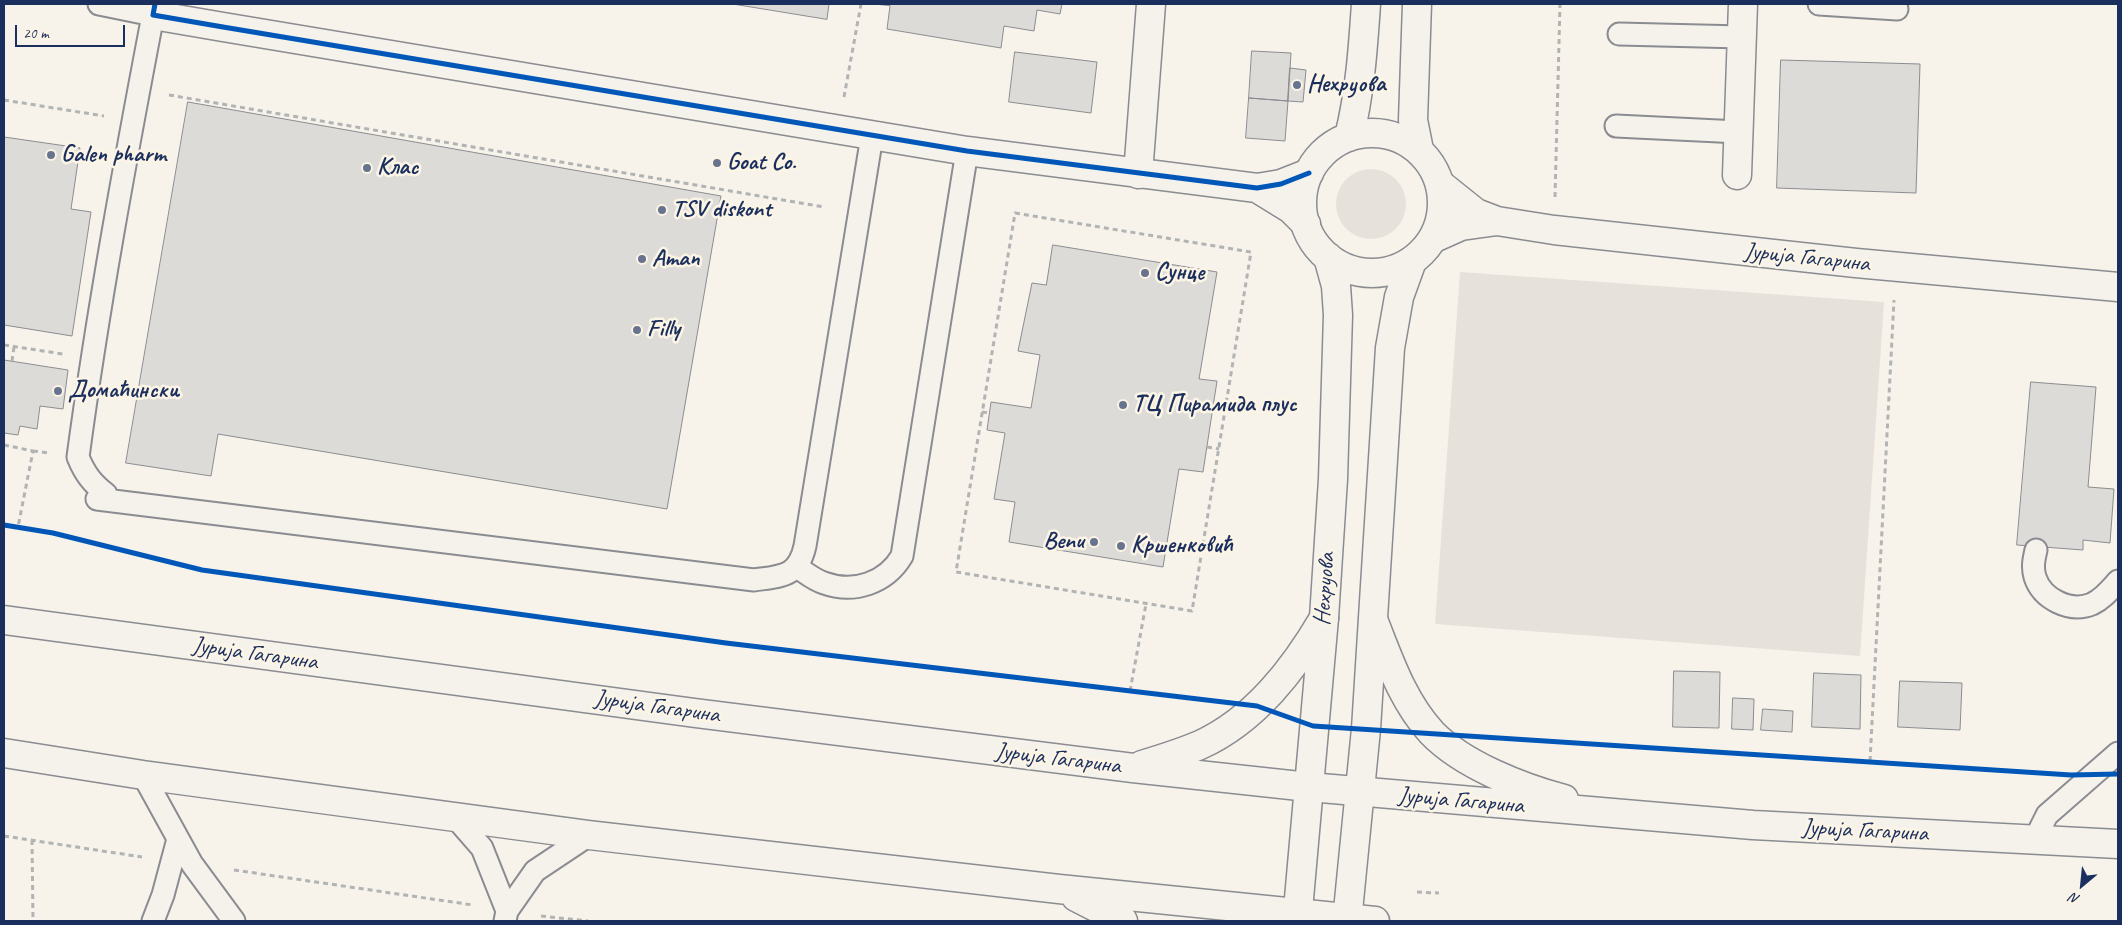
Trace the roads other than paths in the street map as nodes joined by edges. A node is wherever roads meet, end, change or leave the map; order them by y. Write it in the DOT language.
graph roads {
  1 [pos="99,4"];
  2 [pos="1152,4"];
  3 [pos="1366,4"];
  4 [pos="1417,4"];
  5 [pos="1743,4"];
  6 [pos="1819,4"];
  7 [pos="154,9"];
  8 [pos="1898,9"];
  9 [pos="1619,34"];
  10 [pos="1742,37"];
  11 [pos="1616,126"];
  12 [pos="1739,132"];
  13 [pos="872,136"];
  14 [pos="1349,137"];
  15 [pos="1419,150"];
  16 [pos="967,151"];
  17 [pos="1309,173"];
  18 [pos="1138,174"];
  19 [pos="1738,175"];
  20 [pos="1441,185"];
  21 [pos="1257,188"];
  22 [pos="1497,221"];
  23 [pos="1306,224"];
  24 [pos="1434,238"];
  25 [pos="1328,257"];
  26 [pos="1412,261"];
  27 [pos="2118,287"];
  28 [pos="2036,550"];
  29 [pos="797,567"];
  30 [pos="2118,581"];
  31 [pos="1324,618"];
  32 [pos="4,620"];
  33 [pos="1374,622"];
  34 [pos="4,753"];
  35 [pos="2118,753"];
  36 [pos="1133,768"];
  37 [pos="143,774"];
  38 [pos="1309,787"];
  39 [pos="1361,792"];
  40 [pos="1624,815"];
  41 [pos="455,817"];
  42 [pos="589,835"];
  43 [pos="178,839"];
  44 [pos="2040,840"];
  45 [pos="2118,844"];
  46 [pos="1059,889"];
  47 [pos="506,916"];
  48 [pos="1298,917"];
  49 [pos="1347,920"];
  50 [pos="153,921"];
  51 [pos="234,921"];
  52 [pos="1123,921"];
  53 [pos="1375,921"];
  1 -- 7 [label="lane"];
  2 -- 18 [label="street"];
  3 -- 14 [label="street"];
  4 -- 15 [label="street"];
  5 -- 10 [label="street"];
  6 -- 8 [label="lane"];
  7 -- 13 [label="street"];
  7 -- 29 [label="lane"];
  9 -- 10 [label="lane"];
  10 -- 12 [label="street"];
  11 -- 12 [label="lane"];
  12 -- 19 [label="street"];
  13 -- 16 [label="street"];
  13 -- 29 [label="lane"];
  14 -- 15 [label="street"];
  14 -- 17 [label="street"];
  15 -- 20 [label="street"];
  16 -- 18 [label="street"];
  16 -- 29 [label="lane"];
  17 -- 21 [label="street"];
  17 -- 23 [label="street"];
  18 -- 21 [label="street"];
  20 -- 22 [label="street, Јурија Гагарина"];
  20 -- 24 [label="street"];
  21 -- 23 [label="street"];
  22 -- 24 [label="street, Јурија Гагарина"];
  22 -- 27 [label="street, Јурија Гагарина"];
  23 -- 25 [label="street"];
  24 -- 26 [label="street"];
  25 -- 26 [label="street"];
  25 -- 31 [label="street, Нехруова"];
  26 -- 33 [label="street, Нехруова"];
  28 -- 30 [label="lane"];
  31 -- 36 [label="street"];
  31 -- 38 [label="street, Нехруова"];
  32 -- 36 [label="street, Јурија Гагарина"];
  33 -- 39 [label="street, Нехруова"];
  33 -- 40 [label="street"];
  34 -- 37 [label="street"];
  35 -- 44 [label="lane"];
  36 -- 38 [label="street, Јурија Гагарина"];
  37 -- 41 [label="street"];
  37 -- 43 [label="lane"];
  38 -- 39 [label="street, Јурија Гагарина"];
  38 -- 48 [label="street, Нехруова"];
  39 -- 40 [label="street, Јурија Гагарина"];
  39 -- 49 [label="street, Нехруова"];
  40 -- 44 [label="street, Јурија Гагарина"];
  41 -- 42 [label="street"];
  41 -- 47 [label="lane"];
  42 -- 46 [label="street"];
  42 -- 47 [label="lane"];
  43 -- 50 [label="lane"];
  43 -- 51 [label="lane"];
  44 -- 45 [label="street, Јурија Гагарина"];
  46 -- 48 [label="street"];
  46 -- 52 [label="street"];
  48 -- 49 [label="street"];
  49 -- 53 [label="street"];
}
